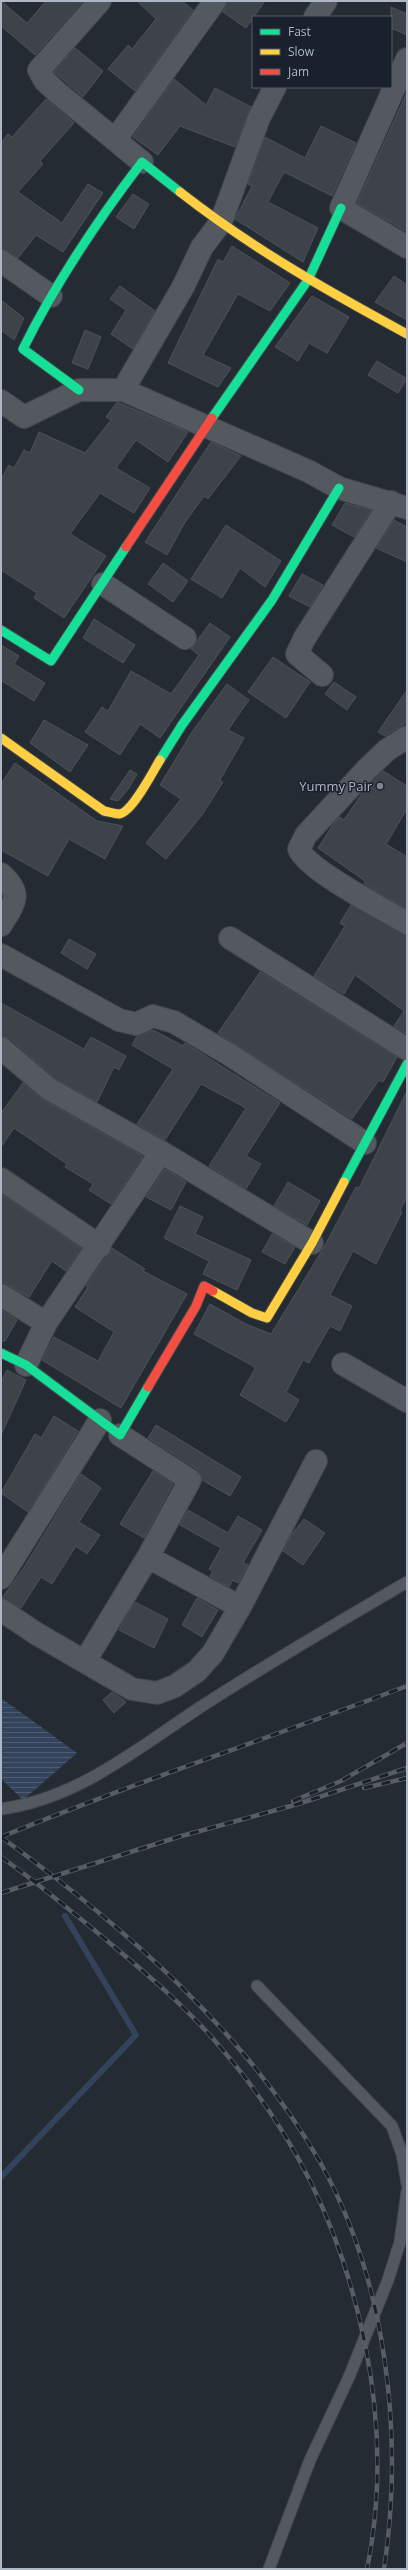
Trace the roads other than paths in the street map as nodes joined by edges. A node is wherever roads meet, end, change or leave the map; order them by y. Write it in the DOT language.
graph roads {
  1 [pos="100,1"];
  2 [pos="215,1"];
  3 [pos="326,1"];
  4 [pos="316,16"];
  5 [pos="407,59"];
  6 [pos="274,88"];
  7 [pos="116,140"];
  8 [pos="142,162"];
  9 [pos="341,208"];
  10 [pos="221,222"];
  11 [pos="407,247"];
  12 [pos="1,261"];
  13 [pos="308,280"];
  14 [pos="51,296"];
  15 [pos="407,334"];
  16 [pos="79,390"];
  17 [pos="123,390"];
  18 [pos="1,401"];
  19 [pos="206,426"];
  20 [pos="339,488"];
  21 [pos="399,505"];
  22 [pos="103,584"];
  23 [pos="1,630"];
  24 [pos="185,638"];
  25 [pos="322,675"];
  26 [pos="1,738"];
  27 [pos="407,738"];
  28 [pos="1,874"];
  29 [pos="407,923"];
  30 [pos="1,925"];
  31 [pos="230,938"];
  32 [pos="1,955"];
  33 [pos="1,1048"];
  34 [pos="407,1049"];
  35 [pos="407,1064"];
  36 [pos="365,1143"];
  37 [pos="161,1152"];
  38 [pos="1,1179"];
  39 [pos="312,1243"];
  40 [pos="100,1246"];
  41 [pos="1,1295"];
  42 [pos="46,1323"];
  43 [pos="1,1353"];
  44 [pos="343,1364"];
  45 [pos="26,1365"];
  46 [pos="407,1401"];
  47 [pos="100,1420"];
  48 [pos="120,1435"];
  49 [pos="316,1460"];
  50 [pos="148,1556"];
  51 [pos="1,1578"];
  52 [pos="407,1582"];
  53 [pos="240,1607"];
  54 [pos="1,1610"];
  55 [pos="86,1661"];
  56 [pos="1,1809"];
  57 [pos="257,1986"];
  58 [pos="407,2184"];
  59 [pos="407,2191"];
  60 [pos="269,2569"];
  1 -- 7 [label="street"];
  2 -- 7 [label="street"];
  3 -- 4 [label="street"];
  5 -- 9 [label="street"];
  6 -- 10 [label="street"];
  7 -- 8 [label="street"];
  8 -- 10 [label="street"];
  8 -- 14 [label="street"];
  9 -- 11 [label="street"];
  9 -- 13 [label="street"];
  10 -- 13 [label="street"];
  10 -- 17 [label="street"];
  12 -- 14 [label="street"];
  13 -- 15 [label="street"];
  13 -- 19 [label="street"];
  14 -- 16 [label="street"];
  16 -- 17 [label="street"];
  16 -- 18 [label="street"];
  17 -- 19 [label="street"];
  19 -- 20 [label="street"];
  19 -- 22 [label="street"];
  20 -- 21 [label="street"];
  20 -- 26 [label="street"];
  21 -- 25 [label="street"];
  22 -- 23 [label="street"];
  22 -- 24 [label="street"];
  27 -- 29 [label="street"];
  28 -- 30 [label="street"];
  31 -- 34 [label="street"];
  32 -- 36 [label="street"];
  33 -- 37 [label="street"];
  35 -- 36 [label="street"];
  36 -- 39 [label="street"];
  37 -- 39 [label="street"];
  37 -- 40 [label="street"];
  38 -- 40 [label="street"];
  39 -- 48 [label="street"];
  40 -- 42 [label="street"];
  41 -- 42 [label="street"];
  42 -- 45 [label="street"];
  43 -- 45 [label="street"];
  44 -- 46 [label="street"];
  45 -- 47 [label="street"];
  47 -- 48 [label="street"];
  47 -- 51 [label="street"];
  48 -- 50 [label="street"];
  49 -- 53 [label="street"];
  50 -- 53 [label="street"];
  50 -- 55 [label="street"];
  52 -- 56 [label="lane"];
  53 -- 55 [label="street"];
  54 -- 55 [label="street"];
  57 -- 58 [label="lane"];
  59 -- 60 [label="lane"];
}
